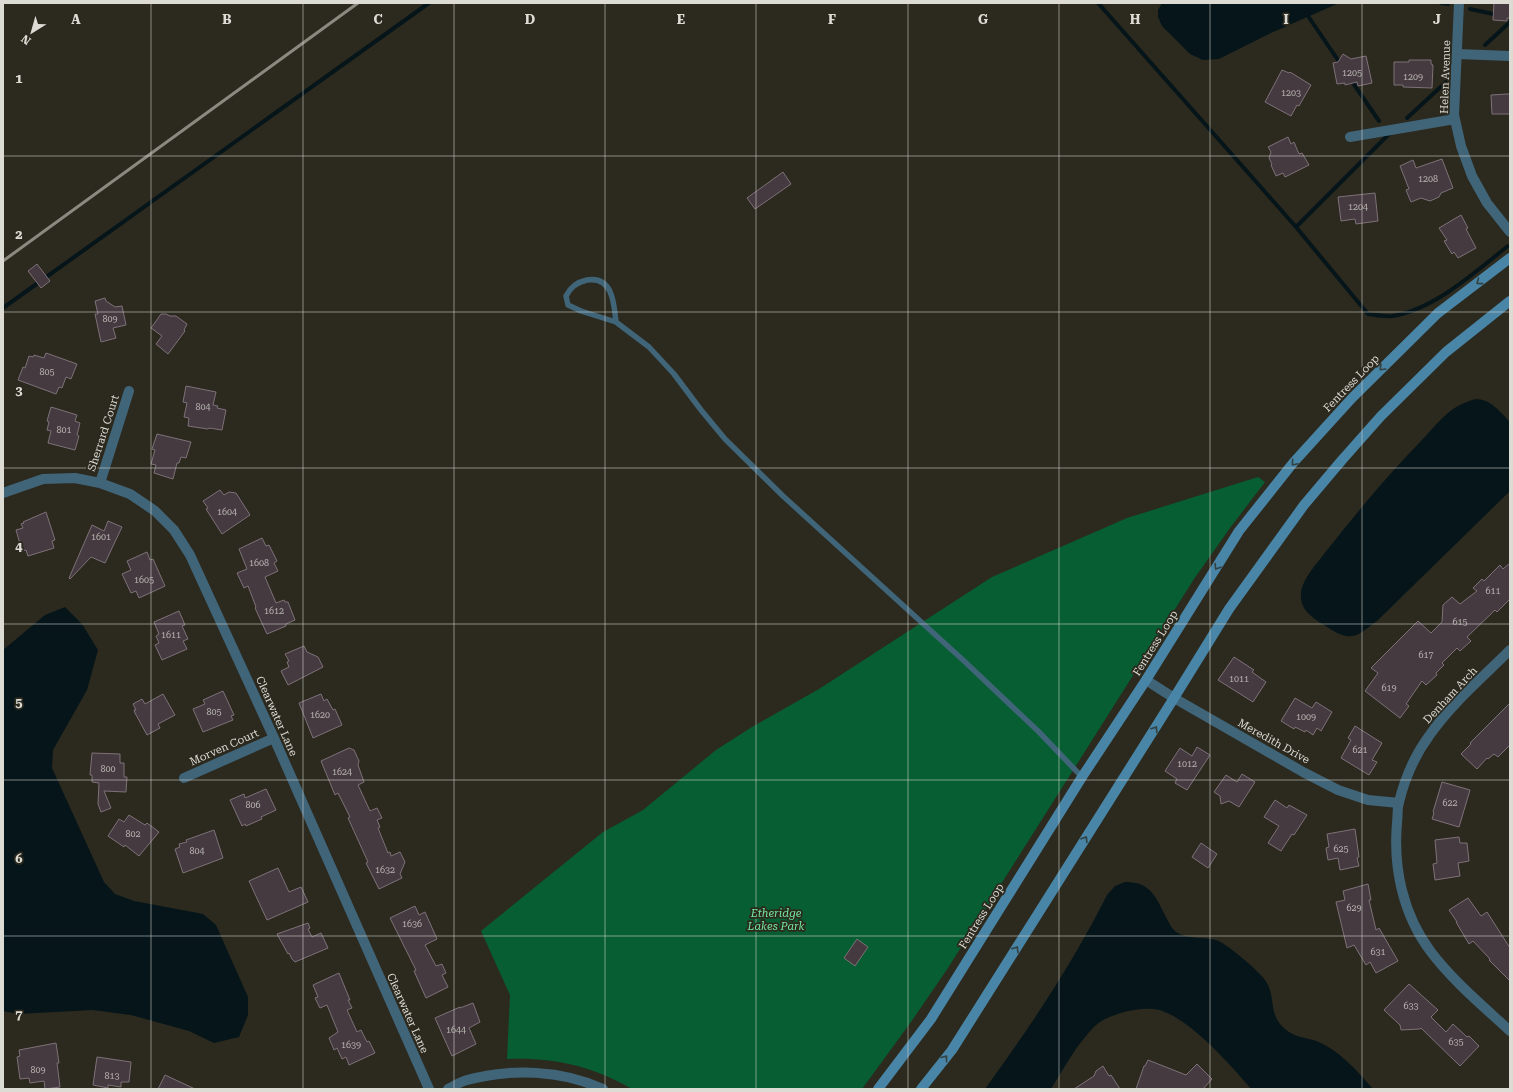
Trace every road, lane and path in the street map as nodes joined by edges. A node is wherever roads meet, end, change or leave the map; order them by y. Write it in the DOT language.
graph roads {
  1 [pos="1459,3"];
  2 [pos="1457,54"];
  3 [pos="1510,56"];
  4 [pos="1455,119"];
  5 [pos="1350,137"];
  6 [pos="1510,232"];
  7 [pos="1510,258"];
  8 [pos="1510,301"];
  9 [pos="616,322"];
  10 [pos="129,391"];
  11 [pos="100,483"];
  12 [pos="3,493"];
  13 [pos="1510,650"];
  14 [pos="1146,680"];
  15 [pos="1174,698"];
  16 [pos="274,738"];
  17 [pos="1082,777"];
  18 [pos="184,778"];
  19 [pos="1399,803"];
  20 [pos="1510,1031"];
  21 [pos="429,1089"];
  22 [pos="448,1089"];
  23 [pos="603,1089"];
  24 [pos="878,1089"];
  25 [pos="921,1089"];
  1 -- 2 [label="street, Helen Avenue"];
  2 -- 3 [label="street"];
  2 -- 4 [label="street, Helen Avenue"];
  4 -- 5 [label="street"];
  4 -- 6 [label="street, Helen Avenue"];
  7 -- 14 [label="street, Fentress Loop, one-way"];
  8 -- 15 [label="street"];
  9 -- 9 [label="lane"];
  9 -- 17 [label="lane"];
  10 -- 11 [label="street, Sherrard Court"];
  11 -- 12 [label="street, Clearwater Lane"];
  11 -- 16 [label="street, Clearwater Lane"];
  13 -- 19 [label="street, Denham Arch"];
  14 -- 15 [label="street, Meredith Drive"];
  14 -- 17 [label="street, Fentress Loop"];
  15 -- 19 [label="street, Meredith Drive"];
  25 -- 15 [label="street, one-way"];
  16 -- 18 [label="street, Morven Court"];
  16 -- 21 [label="street, Clearwater Lane"];
  17 -- 24 [label="street, Fentress Loop"];
  19 -- 20 [label="street, Denham Arch"];
  22 -- 23 [label="street"];
}
